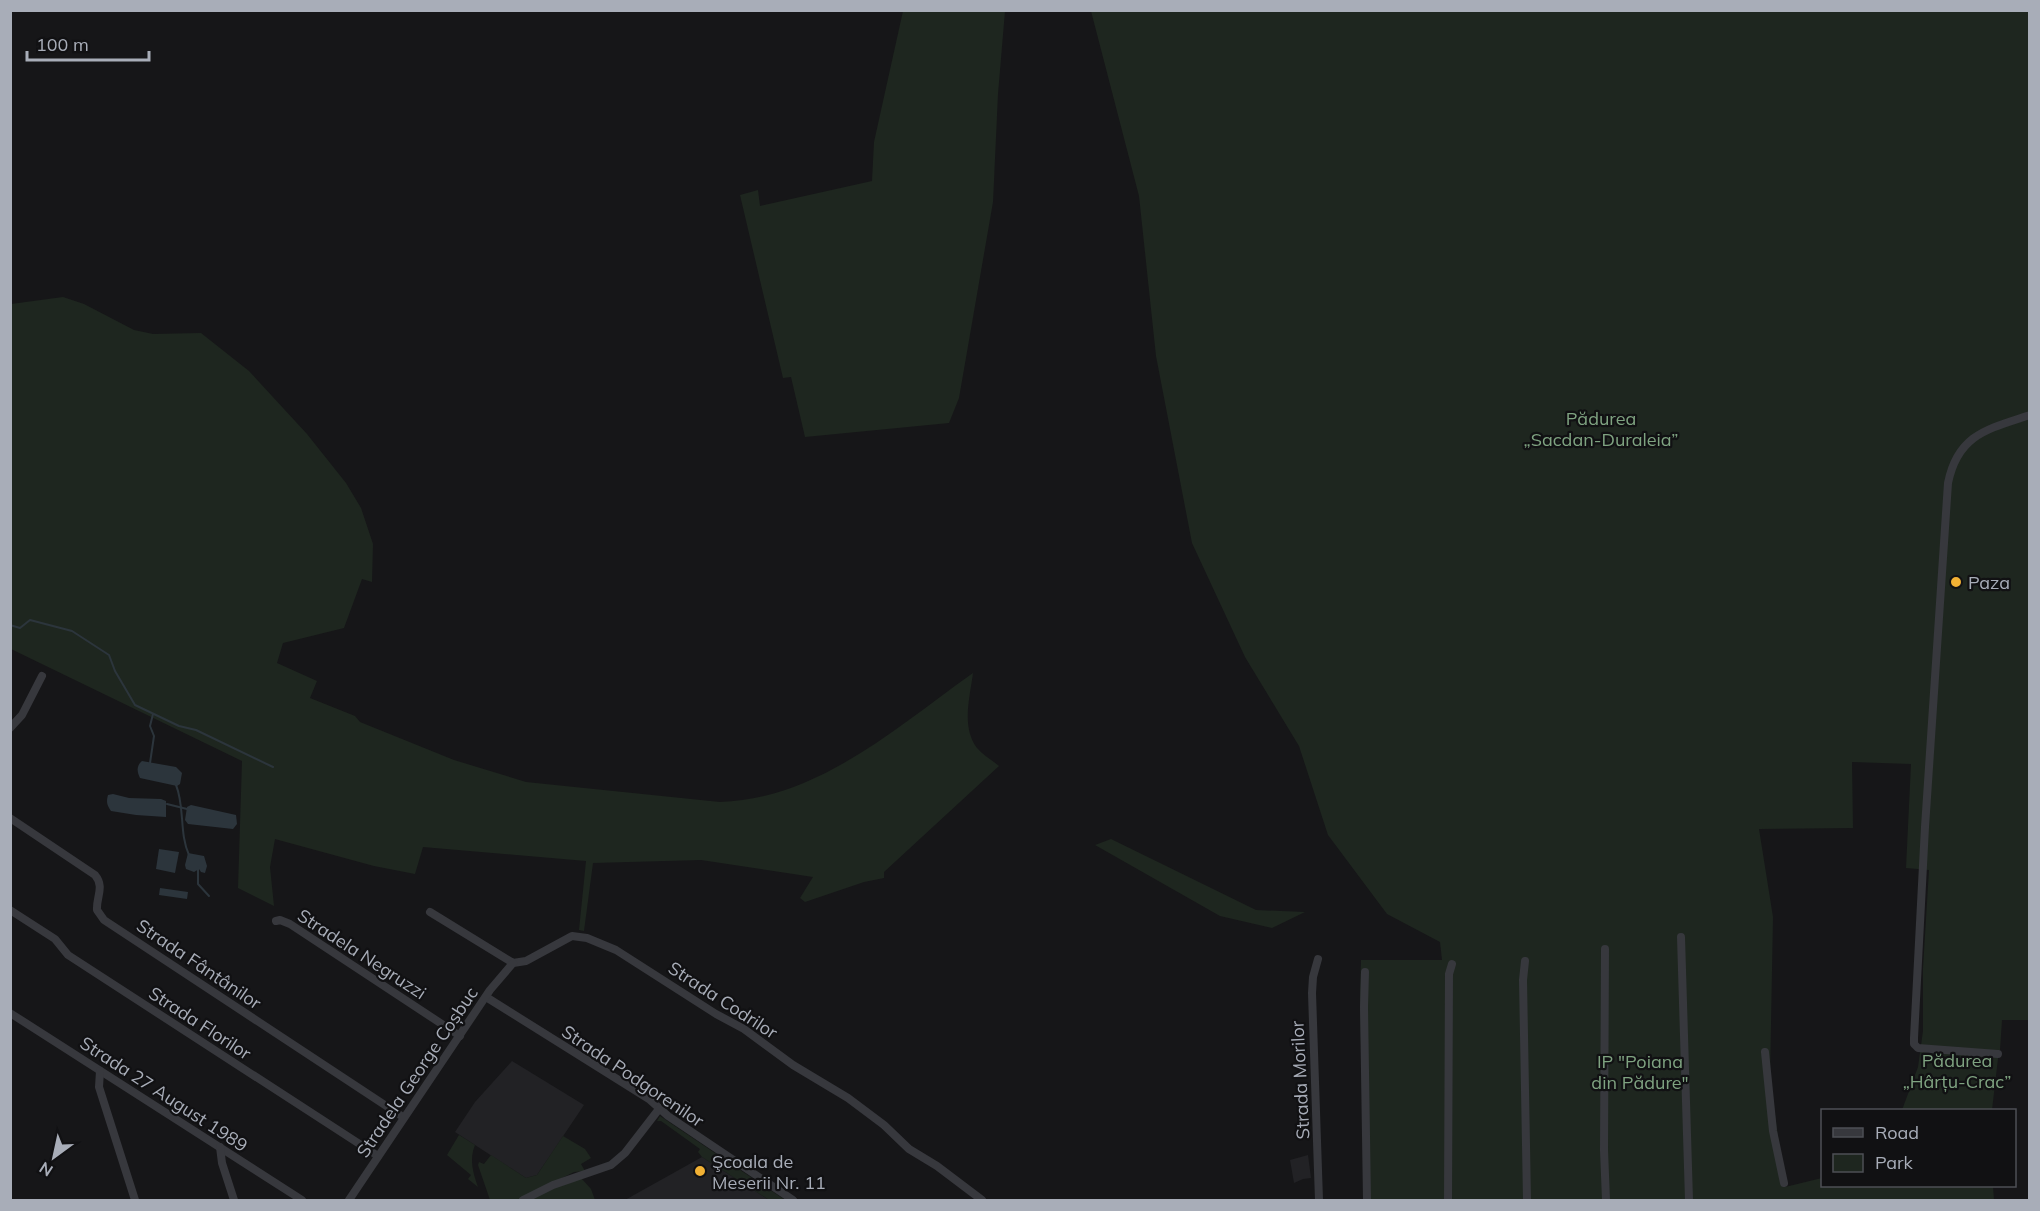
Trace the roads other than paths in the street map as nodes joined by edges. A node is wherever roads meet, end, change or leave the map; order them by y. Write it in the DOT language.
graph roads {
  1 [pos="2030,415"];
  2 [pos="42,676"];
  3 [pos="11,726"];
  4 [pos="10,818"];
  5 [pos="10,910"];
  6 [pos="430,912"];
  7 [pos="276,921"];
  8 [pos="1681,937"];
  9 [pos="1605,949"];
  10 [pos="1318,959"];
  11 [pos="1525,962"];
  12 [pos="513,963"];
  13 [pos="1452,964"];
  14 [pos="1365,972"];
  15 [pos="486,997"];
  16 [pos="10,1013"];
  17 [pos="460,1036"];
  18 [pos="1765,1052"];
  19 [pos="1998,1054"];
  20 [pos="100,1071"];
  21 [pos="658,1109"];
  22 [pos="403,1117"];
  23 [pos="220,1147"];
  24 [pos="378,1156"];
  25 [pos="1784,1183"];
  26 [pos="135,1200"];
  27 [pos="234,1200"];
  28 [pos="302,1200"];
  29 [pos="349,1200"];
  30 [pos="523,1200"];
  31 [pos="794,1200"];
  32 [pos="982,1200"];
  33 [pos="1319,1200"];
  34 [pos="1367,1200"];
  35 [pos="1448,1200"];
  36 [pos="1527,1200"];
  37 [pos="1606,1200"];
  38 [pos="1689,1200"];
  1 -- 19 [label="street"];
  2 -- 3 [label="street"];
  4 -- 22 [label="street, Strada Fântânilor"];
  5 -- 24 [label="street, Strada Florilor"];
  6 -- 12 [label="street"];
  7 -- 17 [label="street, Stradela Negruzzi"];
  8 -- 38 [label="street"];
  9 -- 37 [label="street"];
  10 -- 33 [label="street, Strada Morilor"];
  11 -- 36 [label="street"];
  12 -- 15 [label="street, Stradela George Coșbuc"];
  12 -- 32 [label="street, Strada Codrilor"];
  13 -- 35 [label="street"];
  14 -- 34 [label="street"];
  15 -- 17 [label="street, Stradela George Coșbuc"];
  15 -- 21 [label="street, Strada Podgorenilor"];
  16 -- 20 [label="street, Strada 27 August 1989"];
  17 -- 22 [label="street, Stradela George Coșbuc"];
  18 -- 25 [label="street"];
  20 -- 23 [label="street, Strada 27 August 1989"];
  20 -- 26 [label="street"];
  21 -- 30 [label="street"];
  21 -- 31 [label="street, Strada Podgorenilor"];
  22 -- 24 [label="street, Stradela George Coșbuc"];
  23 -- 27 [label="street"];
  23 -- 28 [label="street, Strada 27 August 1989"];
  24 -- 29 [label="street, Stradela George Coșbuc"];
}
